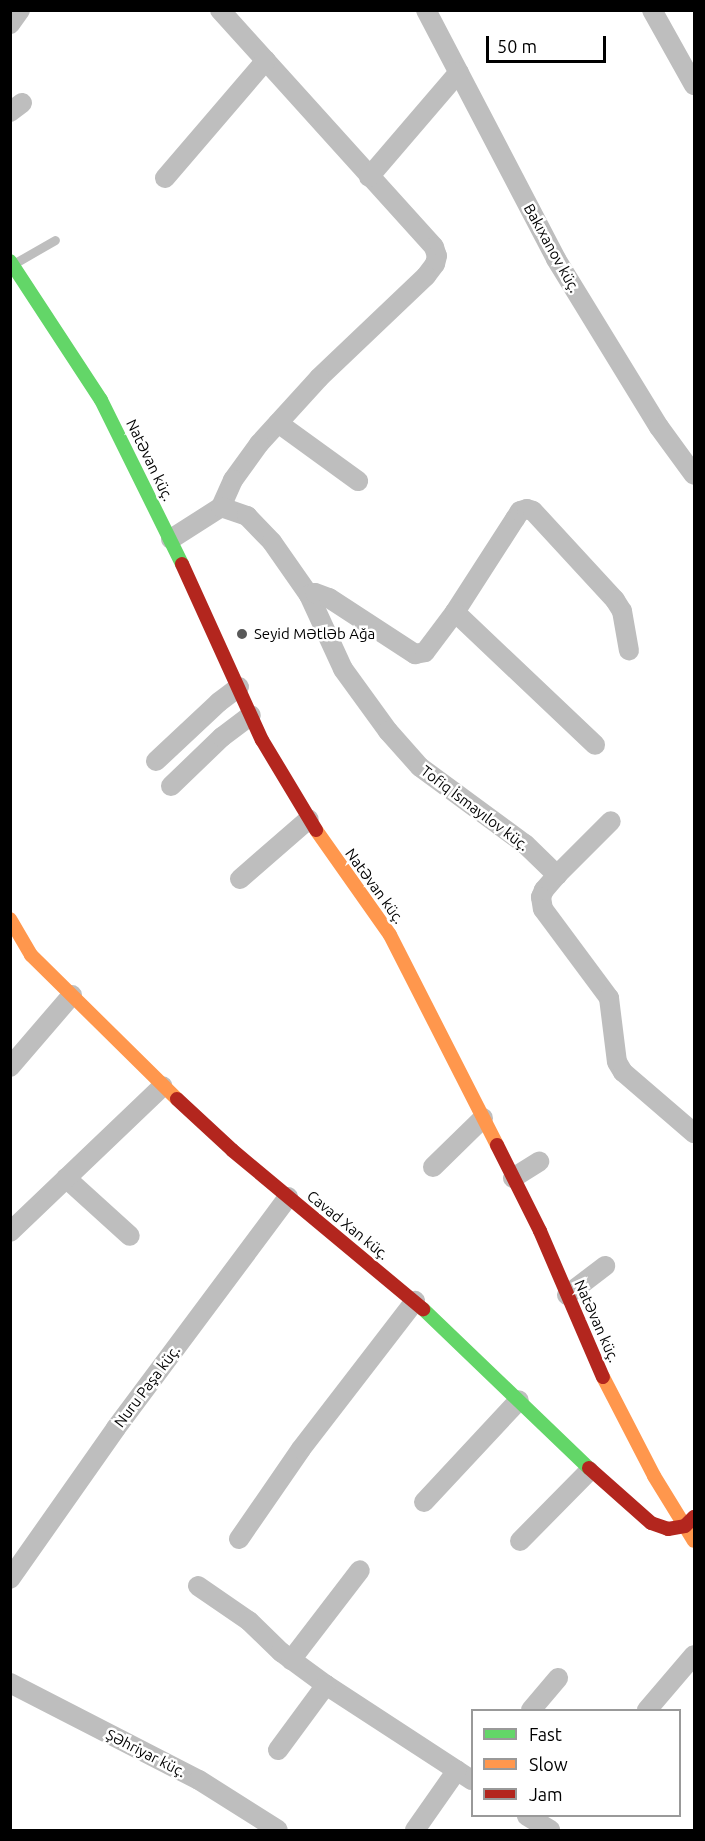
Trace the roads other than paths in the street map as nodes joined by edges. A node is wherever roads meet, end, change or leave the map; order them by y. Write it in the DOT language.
graph roads {
  1 [pos="20,10"];
  2 [pos="220,10"];
  3 [pos="426,10"];
  4 [pos="652,10"];
  5 [pos="10,24"];
  6 [pos="266,60"];
  7 [pos="459,72"];
  8 [pos="694,85"];
  9 [pos="369,177"];
  10 [pos="165,178"];
  11 [pos="55,240"];
  12 [pos="12,263"];
  13 [pos="278,423"];
  14 [pos="694,476"];
  15 [pos="358,481"];
  16 [pos="221,507"];
  17 [pos="171,539"];
  18 [pos="309,595"];
  19 [pos="455,612"];
  20 [pos="629,650"];
  21 [pos="238,687"];
  22 [pos="251,715"];
  23 [pos="595,745"];
  24 [pos="156,761"];
  25 [pos="171,786"];
  26 [pos="309,819"];
  27 [pos="611,821"];
  28 [pos="557,875"];
  29 [pos="240,879"];
  30 [pos="10,919"];
  31 [pos="72,995"];
  32 [pos="10,1067"];
  33 [pos="163,1086"];
  34 [pos="483,1118"];
  35 [pos="694,1133"];
  36 [pos="539,1161"];
  37 [pos="433,1167"];
  38 [pos="66,1178"];
  39 [pos="513,1178"];
  40 [pos="288,1197"];
  41 [pos="10,1232"];
  42 [pos="130,1236"];
  43 [pos="605,1266"];
  44 [pos="567,1295"];
  45 [pos="415,1301"];
  46 [pos="519,1400"];
  47 [pos="589,1471"];
  48 [pos="424,1502"];
  49 [pos="690,1521"];
  50 [pos="238,1539"];
  51 [pos="520,1541"];
  52 [pos="694,1541"];
  53 [pos="360,1570"];
  54 [pos="10,1579"];
  55 [pos="198,1586"];
  56 [pos="694,1655"];
  57 [pos="291,1660"];
  58 [pos="558,1678"];
  59 [pos="10,1683"];
  60 [pos="326,1685"];
  61 [pos="532,1709"];
  62 [pos="648,1709"];
  63 [pos="278,1750"];
  64 [pos="465,1775"];
  65 [pos="530,1817"];
  66 [pos="278,1830"];
  67 [pos="415,1830"];
  68 [pos="550,1830"];
  1 -- 5 [label="street"];
  2 -- 6 [label="street"];
  3 -- 7 [label="street, Bakıxanov küç."];
  4 -- 8 [label="street"];
  6 -- 9 [label="street"];
  6 -- 10 [label="street"];
  7 -- 9 [label="street"];
  7 -- 14 [label="street, Bakıxanov küç."];
  9 -- 13 [label="street"];
  11 -- 12 [label="lane"];
  12 -- 17 [label="street, Natəvan küç."];
  13 -- 15 [label="street"];
  13 -- 16 [label="street"];
  16 -- 17 [label="street"];
  16 -- 18 [label="street, Tofiq İsmayılov küç."];
  17 -- 21 [label="street, Natəvan küç."];
  18 -- 19 [label="street"];
  18 -- 28 [label="street, Tofiq İsmayılov küç."];
  19 -- 20 [label="street"];
  19 -- 23 [label="street"];
  21 -- 22 [label="street, Natəvan küç."];
  21 -- 24 [label="street"];
  22 -- 25 [label="street"];
  22 -- 26 [label="street, Natəvan küç."];
  26 -- 29 [label="street"];
  26 -- 34 [label="street, Natəvan küç."];
  27 -- 28 [label="street"];
  28 -- 35 [label="street"];
  30 -- 31 [label="street, Cavad Xan küç."];
  31 -- 32 [label="street"];
  31 -- 33 [label="street, Cavad Xan küç."];
  33 -- 38 [label="street"];
  33 -- 40 [label="street, Cavad Xan küç."];
  34 -- 37 [label="street"];
  34 -- 39 [label="street, Natəvan küç."];
  36 -- 39 [label="street"];
  38 -- 41 [label="street"];
  38 -- 42 [label="street"];
  39 -- 44 [label="street, Natəvan küç."];
  40 -- 45 [label="street, Cavad Xan küç."];
  40 -- 54 [label="street, Nuru Paşa küç."];
  43 -- 44 [label="street"];
  44 -- 49 [label="street, Natəvan küç."];
  45 -- 46 [label="street, Cavad Xan küç."];
  45 -- 50 [label="street"];
  46 -- 47 [label="street, Cavad Xan küç."];
  46 -- 48 [label="street"];
  47 -- 49 [label="street, Cavad Xan küç."];
  47 -- 51 [label="street"];
  49 -- 52 [label="street, Natəvan küç."];
  53 -- 57 [label="street"];
  55 -- 57 [label="street"];
  56 -- 62 [label="street"];
  57 -- 60 [label="street"];
  58 -- 61 [label="street"];
  59 -- 66 [label="street, Şəhriyar küç."];
  60 -- 63 [label="street"];
  60 -- 64 [label="street"];
  64 -- 67 [label="street"];
  65 -- 68 [label="street"];
}
